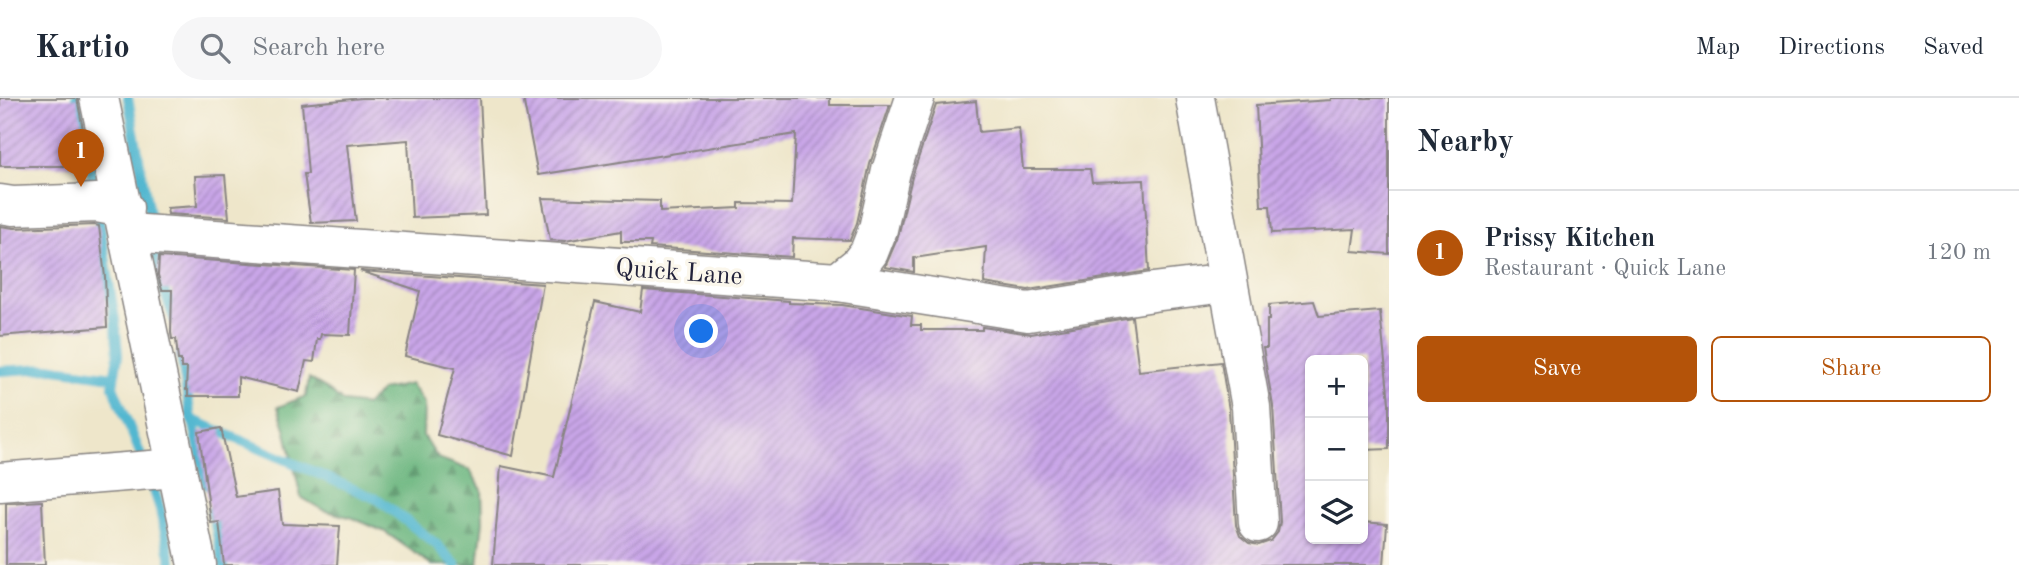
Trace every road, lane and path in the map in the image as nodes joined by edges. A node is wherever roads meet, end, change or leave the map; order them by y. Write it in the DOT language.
graph roads {
  1 [pos="99,98"];
  2 [pos="915,98"];
  3 [pos="1195,98"];
  4 [pos="0,204"];
  5 [pos="126,220"];
  6 [pos="838,282"];
  7 [pos="1227,283"];
  8 [pos="176,468"];
  9 [pos="0,482"];
  10 [pos="1258,523"];
  11 [pos="197,565"];
  1 -- 5 [label="street"];
  2 -- 6 [label="street"];
  3 -- 7 [label="street"];
  4 -- 5 [label="street, Quick Lane"];
  5 -- 6 [label="street, Quick Lane"];
  5 -- 8 [label="street"];
  6 -- 7 [label="street, Quick Lane"];
  7 -- 10 [label="street"];
  8 -- 9 [label="street"];
  8 -- 11 [label="street"];
}
